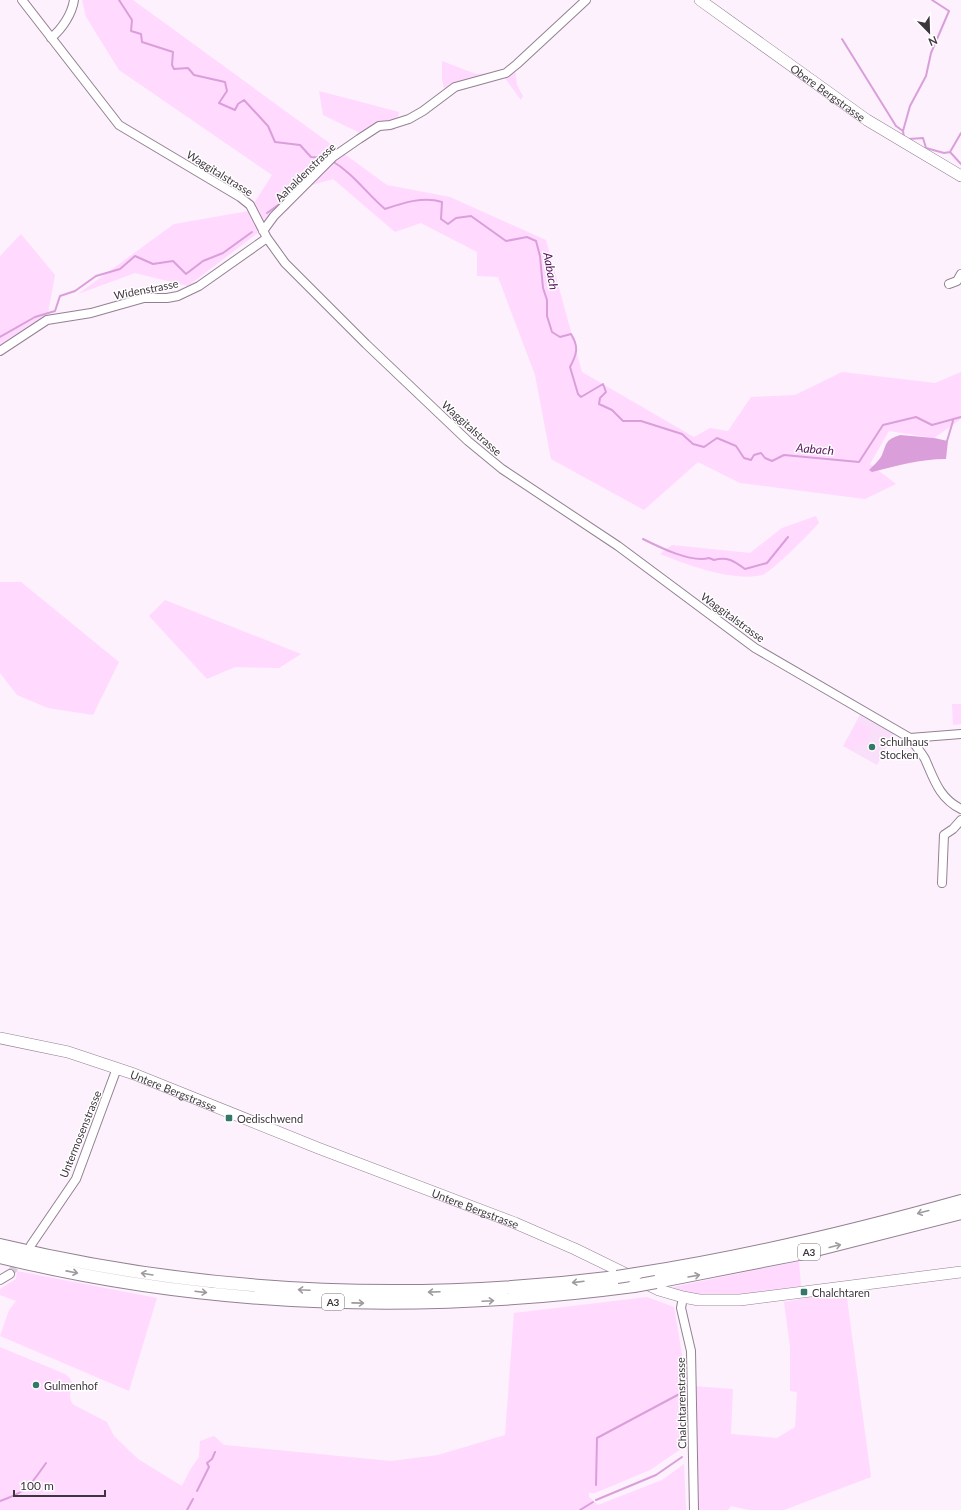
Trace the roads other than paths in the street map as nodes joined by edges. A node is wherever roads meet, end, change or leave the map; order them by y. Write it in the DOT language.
graph roads {
  1 [pos="22,0"];
  2 [pos="74,0"];
  3 [pos="586,0"];
  4 [pos="700,0"];
  5 [pos="51,38"];
  6 [pos="961,176"];
  7 [pos="265,234"];
  8 [pos="961,274"];
  9 [pos="949,284"];
  10 [pos="0,351"];
  11 [pos="961,734"];
  12 [pos="910,738"];
  13 [pos="961,809"];
  14 [pos="961,820"];
  15 [pos="942,883"];
  16 [pos="0,1038"];
  17 [pos="117,1068"];
  18 [pos="961,1201"];
  19 [pos="961,1213"];
  20 [pos="0,1245"];
  21 [pos="31,1245"];
  22 [pos="0,1256"];
  23 [pos="961,1272"];
  24 [pos="10,1274"];
  25 [pos="0,1280"];
  26 [pos="635,1280"];
  27 [pos="683,1298"];
  28 [pos="694,1510"];
  1 -- 5 [label="street, Waggitalstrasse"];
  2 -- 5 [label="street"];
  3 -- 7 [label="street, Aahaldenstrasse"];
  4 -- 6 [label="main road, Obere Bergstrasse"];
  5 -- 7 [label="street, Waggitalstrasse"];
  7 -- 10 [label="street, Widenstrasse"];
  7 -- 12 [label="street, Waggitalstrasse"];
  8 -- 9 [label="street"];
  11 -- 12 [label="street"];
  12 -- 13 [label="street, Waggitalstrasse"];
  14 -- 15 [label="street"];
  16 -- 17 [label="main road, Untere Bergstrasse"];
  17 -- 21 [label="street, Untermosenstrasse"];
  17 -- 27 [label="main road, Untere Bergstrasse"];
  18 -- 26 [label="highway, A3, one-way"];
  26 -- 19 [label="highway, A3, one-way, bridge"];
  26 -- 20 [label="highway, A3, one-way, bridge"];
  22 -- 26 [label="highway, A3, one-way"];
  23 -- 27 [label="main road, Untere Bergstrasse"];
  24 -- 25 [label="street"];
  27 -- 28 [label="street, Chalchtarenstrasse"];
}
